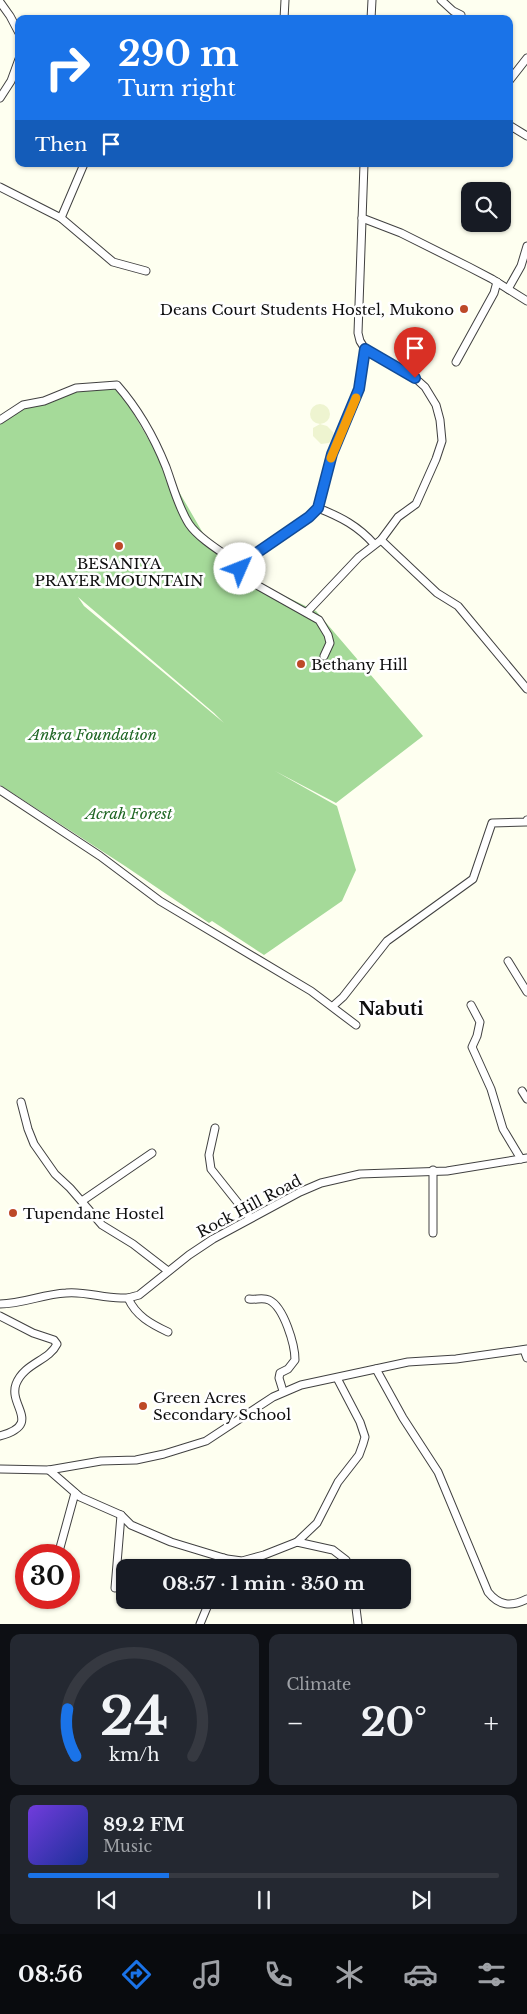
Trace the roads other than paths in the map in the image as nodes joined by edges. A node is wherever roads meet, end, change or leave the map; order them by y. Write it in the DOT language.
graph roads {
  1 [pos="285,0"];
  2 [pos="372,0"];
  3 [pos="441,0"];
  4 [pos="0,2"];
  5 [pos="284,15"];
  6 [pos="371,15"];
  7 [pos="461,15"];
  8 [pos="10,16"];
  9 [pos="15,18"];
  10 [pos="15,25"];
  11 [pos="527,58"];
  12 [pos="15,72"];
  13 [pos="513,76"];
  14 [pos="0,98"];
  15 [pos="513,128"];
  16 [pos="527,136"];
  17 [pos="83,167"];
  18 [pos="364,167"];
  19 [pos="0,187"];
  20 [pos="61,218"];
  21 [pos="362,218"];
  22 [pos="527,246"];
  23 [pos="146,271"];
  24 [pos="498,282"];
  25 [pos="508,289"];
  26 [pos="527,301"];
  27 [pos="365,349"];
  28 [pos="456,362"];
  29 [pos="0,420"];
  30 [pos="318,508"];
  31 [pos="381,540"];
  32 [pos="374,544"];
  33 [pos="240,565"];
  34 [pos="307,612"];
  35 [pos="324,656"];
  36 [pos="527,689"];
  37 [pos="0,790"];
  38 [pos="527,820"];
  39 [pos="508,961"];
  40 [pos="527,992"];
  41 [pos="471,1005"];
  42 [pos="333,1006"];
  43 [pos="356,1025"];
  44 [pos="522,1091"];
  45 [pos="527,1099"];
  46 [pos="22,1102"];
  47 [pos="215,1128"];
  48 [pos="152,1153"];
  49 [pos="524,1159"];
  50 [pos="433,1170"];
  51 [pos="82,1201"];
  52 [pos="250,1218"];
  53 [pos="433,1233"];
  54 [pos="168,1271"];
  55 [pos="128,1298"];
  56 [pos="249,1299"];
  57 [pos="0,1304"];
  58 [pos="0,1316"];
  59 [pos="168,1332"];
  60 [pos="525,1350"];
  61 [pos="527,1358"];
  62 [pos="376,1369"];
  63 [pos="337,1378"];
  64 [pos="284,1392"];
  65 [pos="0,1436"];
  66 [pos="0,1469"];
  67 [pos="49,1470"];
  68 [pos="75,1493"];
  69 [pos="121,1515"];
  70 [pos="297,1542"];
  71 [pos="61,1544"];
  72 [pos="224,1558"];
  73 [pos="345,1559"];
  74 [pos="115,1588"];
  75 [pos="527,1599"];
  76 [pos="206,1609"];
  77 [pos="356,1609"];
  78 [pos="200,1624"];
  79 [pos="358,1624"];
  1 -- 5 [label="street"];
  2 -- 6 [label="street"];
  3 -- 7 [label="street"];
  4 -- 8 [label="street"];
  8 -- 9 [label="street"];
  8 -- 10 [label="street"];
  11 -- 13 [label="street"];
  12 -- 14 [label="street"];
  15 -- 16 [label="street"];
  17 -- 20 [label="street"];
  18 -- 21 [label="street"];
  19 -- 20 [label="street"];
  20 -- 23 [label="street"];
  21 -- 24 [label="street"];
  21 -- 27 [label="street"];
  22 -- 25 [label="street"];
  24 -- 25 [label="street"];
  24 -- 28 [label="street"];
  25 -- 26 [label="street"];
  27 -- 30 [label="street"];
  27 -- 31 [label="street"];
  29 -- 33 [label="street"];
  30 -- 32 [label="street"];
  30 -- 33 [label="street"];
  31 -- 32 [label="street"];
  31 -- 36 [label="street"];
  32 -- 34 [label="street"];
  33 -- 34 [label="street"];
  34 -- 35 [label="street"];
  37 -- 42 [label="street"];
  38 -- 42 [label="street"];
  39 -- 40 [label="street"];
  41 -- 49 [label="street"];
  42 -- 43 [label="street"];
  44 -- 45 [label="street"];
  46 -- 51 [label="street"];
  47 -- 52 [label="street"];
  48 -- 51 [label="street"];
  49 -- 50 [label="street, Rock Hill Road"];
  50 -- 52 [label="street, Rock Hill Road"];
  50 -- 53 [label="street"];
  51 -- 54 [label="street"];
  52 -- 54 [label="street, Rock Hill Road"];
  54 -- 55 [label="street, Rock Hill Road"];
  55 -- 57 [label="street"];
  55 -- 59 [label="street"];
  56 -- 64 [label="street"];
  58 -- 65 [label="street"];
  60 -- 61 [label="street"];
  60 -- 62 [label="street"];
  62 -- 63 [label="street"];
  62 -- 75 [label="street"];
  63 -- 64 [label="street"];
  63 -- 70 [label="street"];
  64 -- 67 [label="street"];
  66 -- 67 [label="street"];
  67 -- 68 [label="street"];
  68 -- 69 [label="street"];
  68 -- 71 [label="street"];
  69 -- 72 [label="street"];
  69 -- 74 [label="street"];
  70 -- 72 [label="street"];
  70 -- 73 [label="street"];
  76 -- 78 [label="street"];
  77 -- 79 [label="street"];
}
